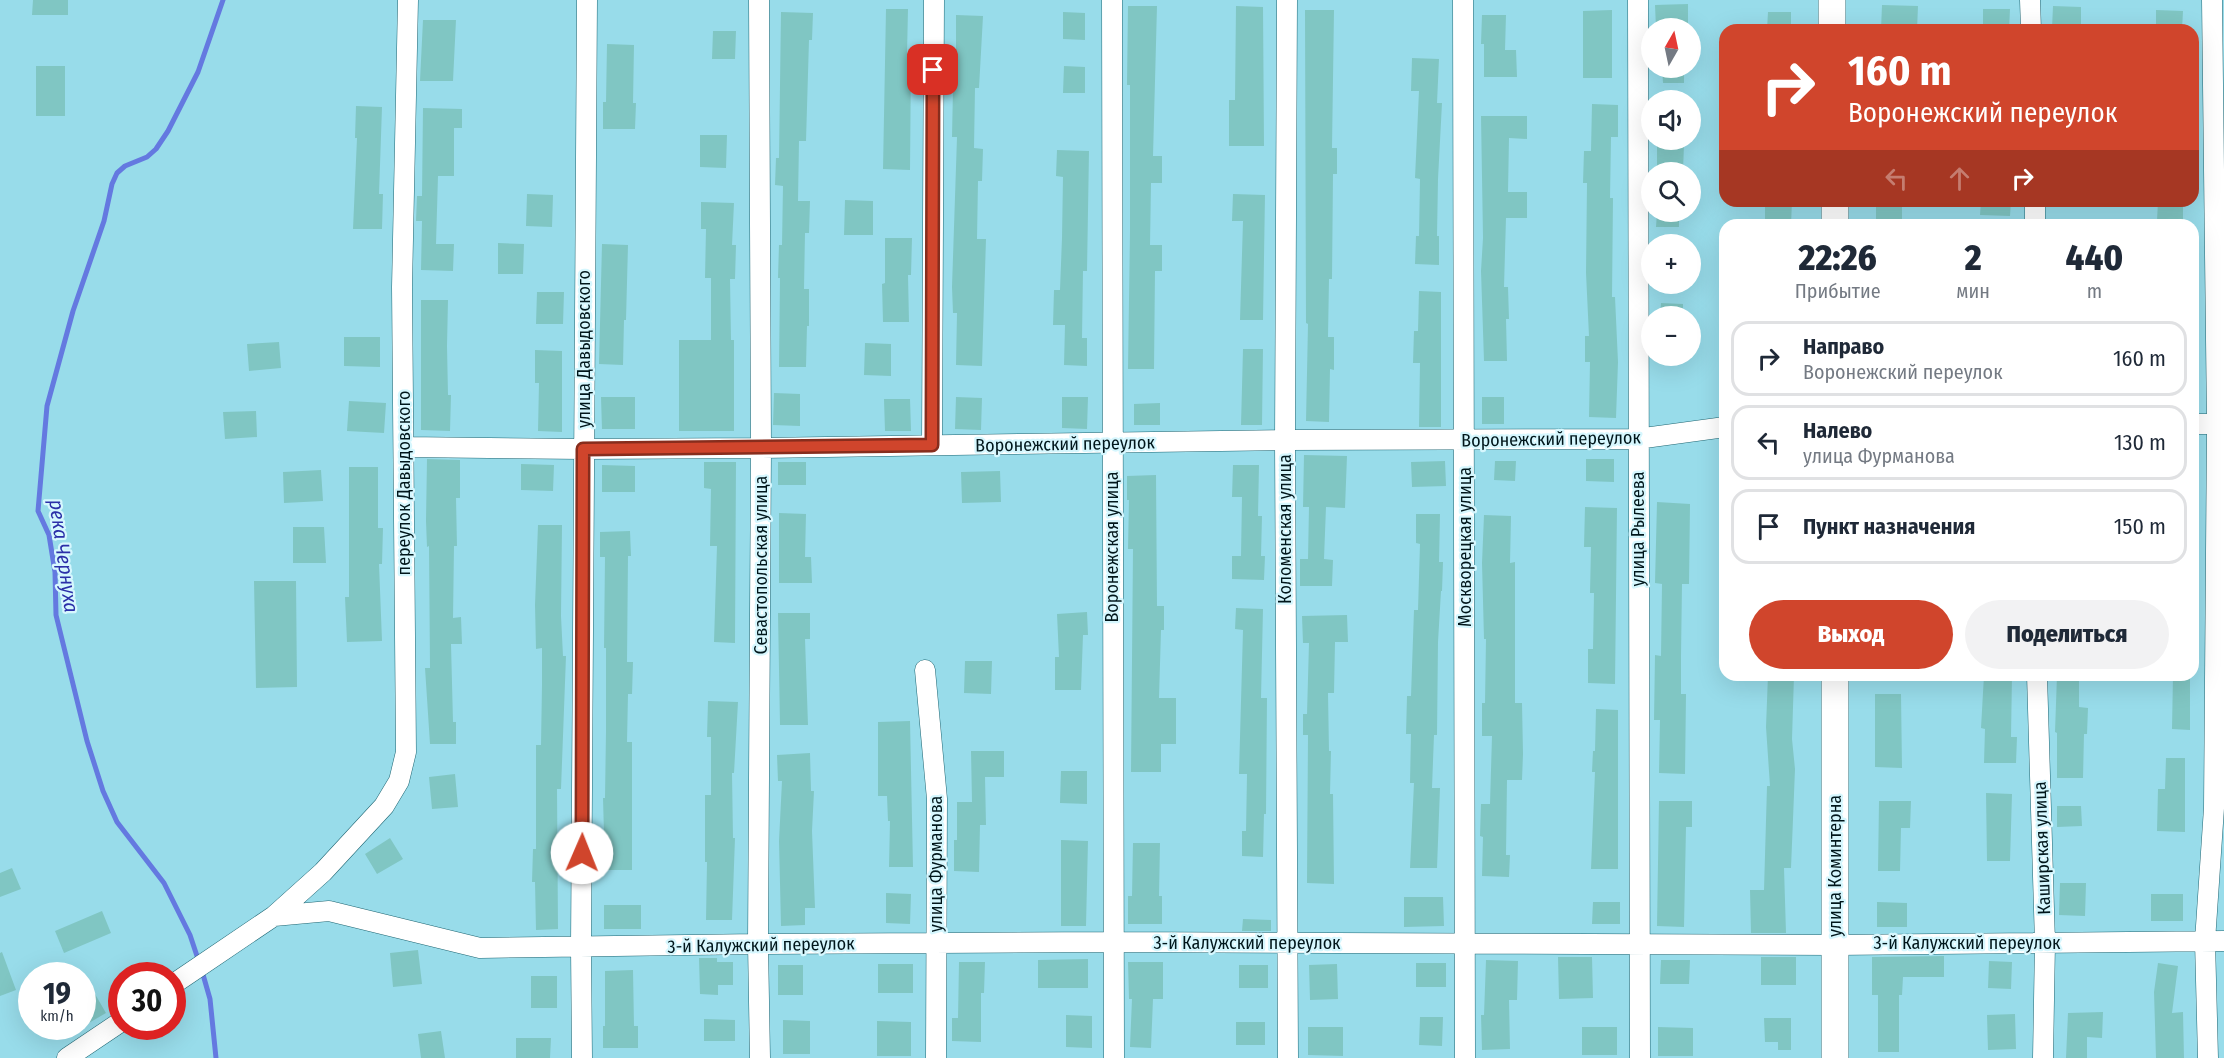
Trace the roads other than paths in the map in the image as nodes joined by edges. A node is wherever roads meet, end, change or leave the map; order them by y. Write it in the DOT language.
graph roads {
  1 [pos="408,0"];
  2 [pos="587,0"];
  3 [pos="759,0"];
  4 [pos="934,0"];
  5 [pos="1112,0"];
  6 [pos="1287,0"];
  7 [pos="1463,0"];
  8 [pos="1638,0"];
  9 [pos="1832,0"];
  10 [pos="2030,0"];
  11 [pos="2212,0"];
  12 [pos="1832,24"];
  13 [pos="2031,24"];
  14 [pos="2199,424"];
  15 [pos="2220,424"];
  16 [pos="1719,429"];
  17 [pos="1638,439"];
  18 [pos="1285,440"];
  19 [pos="1465,441"];
  20 [pos="1112,444"];
  21 [pos="932,445"];
  22 [pos="405,447"];
  23 [pos="761,448"];
  24 [pos="583,449"];
  25 [pos="925,670"];
  26 [pos="1835,681"];
  27 [pos="2037,681"];
  28 [pos="274,916"];
  29 [pos="2215,941"];
  30 [pos="1113,942"];
  31 [pos="1638,943"];
  32 [pos="2045,943"];
  33 [pos="758,944"];
  34 [pos="935,944"];
  35 [pos="1288,944"];
  36 [pos="1465,944"];
  37 [pos="1835,945"];
  38 [pos="580,948"];
  39 [pos="186,976"];
  40 [pos="108,1030"];
  41 [pos="67,1058"];
  42 [pos="582,1058"];
  43 [pos="760,1058"];
  44 [pos="936,1058"];
  45 [pos="1114,1058"];
  46 [pos="1288,1058"];
  47 [pos="1466,1058"];
  48 [pos="1640,1058"];
  49 [pos="1835,1058"];
  50 [pos="2043,1058"];
  51 [pos="2208,1058"];
  1 -- 22 [label="street, переулок Давыдовского"];
  2 -- 24 [label="street, улица Давыдовского"];
  3 -- 23 [label="street, Севастопольская улица"];
  4 -- 21 [label="street"];
  5 -- 20 [label="street, Воронежская улица"];
  6 -- 18 [label="street, Коломенская улица"];
  7 -- 19 [label="street, Москворецкая улица"];
  8 -- 17 [label="street, улица Рылеева"];
  9 -- 12 [label="street"];
  10 -- 13 [label="street"];
  11 -- 15 [label="street"];
  14 -- 15 [label="street"];
  15 -- 29 [label="street"];
  16 -- 17 [label="street, Воронежский переулок"];
  17 -- 19 [label="street, Воронежский переулок"];
  17 -- 31 [label="street, улица Рылеева"];
  18 -- 19 [label="street, Воронежский переулок"];
  18 -- 20 [label="street, Воронежский переулок"];
  18 -- 35 [label="street, Коломенская улица"];
  19 -- 36 [label="street, Москворецкая улица"];
  20 -- 21 [label="street, Воронежский переулок"];
  20 -- 30 [label="street, Воронежская улица"];
  21 -- 23 [label="street, Воронежский переулок"];
  22 -- 24 [label="street, Воронежский переулок"];
  22 -- 28 [label="street, переулок Давыдовского"];
  23 -- 24 [label="street, Воронежский переулок"];
  23 -- 33 [label="street, Севастопольская улица"];
  24 -- 38 [label="street, улица Давыдовского"];
  25 -- 34 [label="street, улица Фурманова"];
  26 -- 37 [label="street, улица Коминтерна"];
  27 -- 32 [label="street, Каширская улица"];
  28 -- 38 [label="street, 3-й Калужский переулок"];
  28 -- 39 [label="street, переулок Давыдовского"];
  29 -- 32 [label="street, 3-й Калужский переулок"];
  29 -- 51 [label="street"];
  30 -- 34 [label="street, 3-й Калужский переулок"];
  30 -- 35 [label="street, 3-й Калужский переулок"];
  30 -- 45 [label="street, Воронежская улица"];
  31 -- 36 [label="street, 3-й Калужский переулок"];
  31 -- 37 [label="street, 3-й Калужский переулок"];
  31 -- 48 [label="street, улица Рылеева"];
  32 -- 37 [label="street, 3-й Калужский переулок"];
  32 -- 50 [label="street, Каширская улица"];
  33 -- 34 [label="street, 3-й Калужский переулок"];
  33 -- 38 [label="street, 3-й Калужский переулок"];
  33 -- 43 [label="street, Севастопольская улица"];
  34 -- 44 [label="street, улица Фурманова"];
  35 -- 36 [label="street, 3-й Калужский переулок"];
  35 -- 46 [label="street, Коломенская улица"];
  36 -- 47 [label="street, Москворецкая улица"];
  37 -- 49 [label="street, улица Коминтерна"];
  38 -- 42 [label="street, улица Давыдовского"];
  40 -- 41 [label="street"];
}
